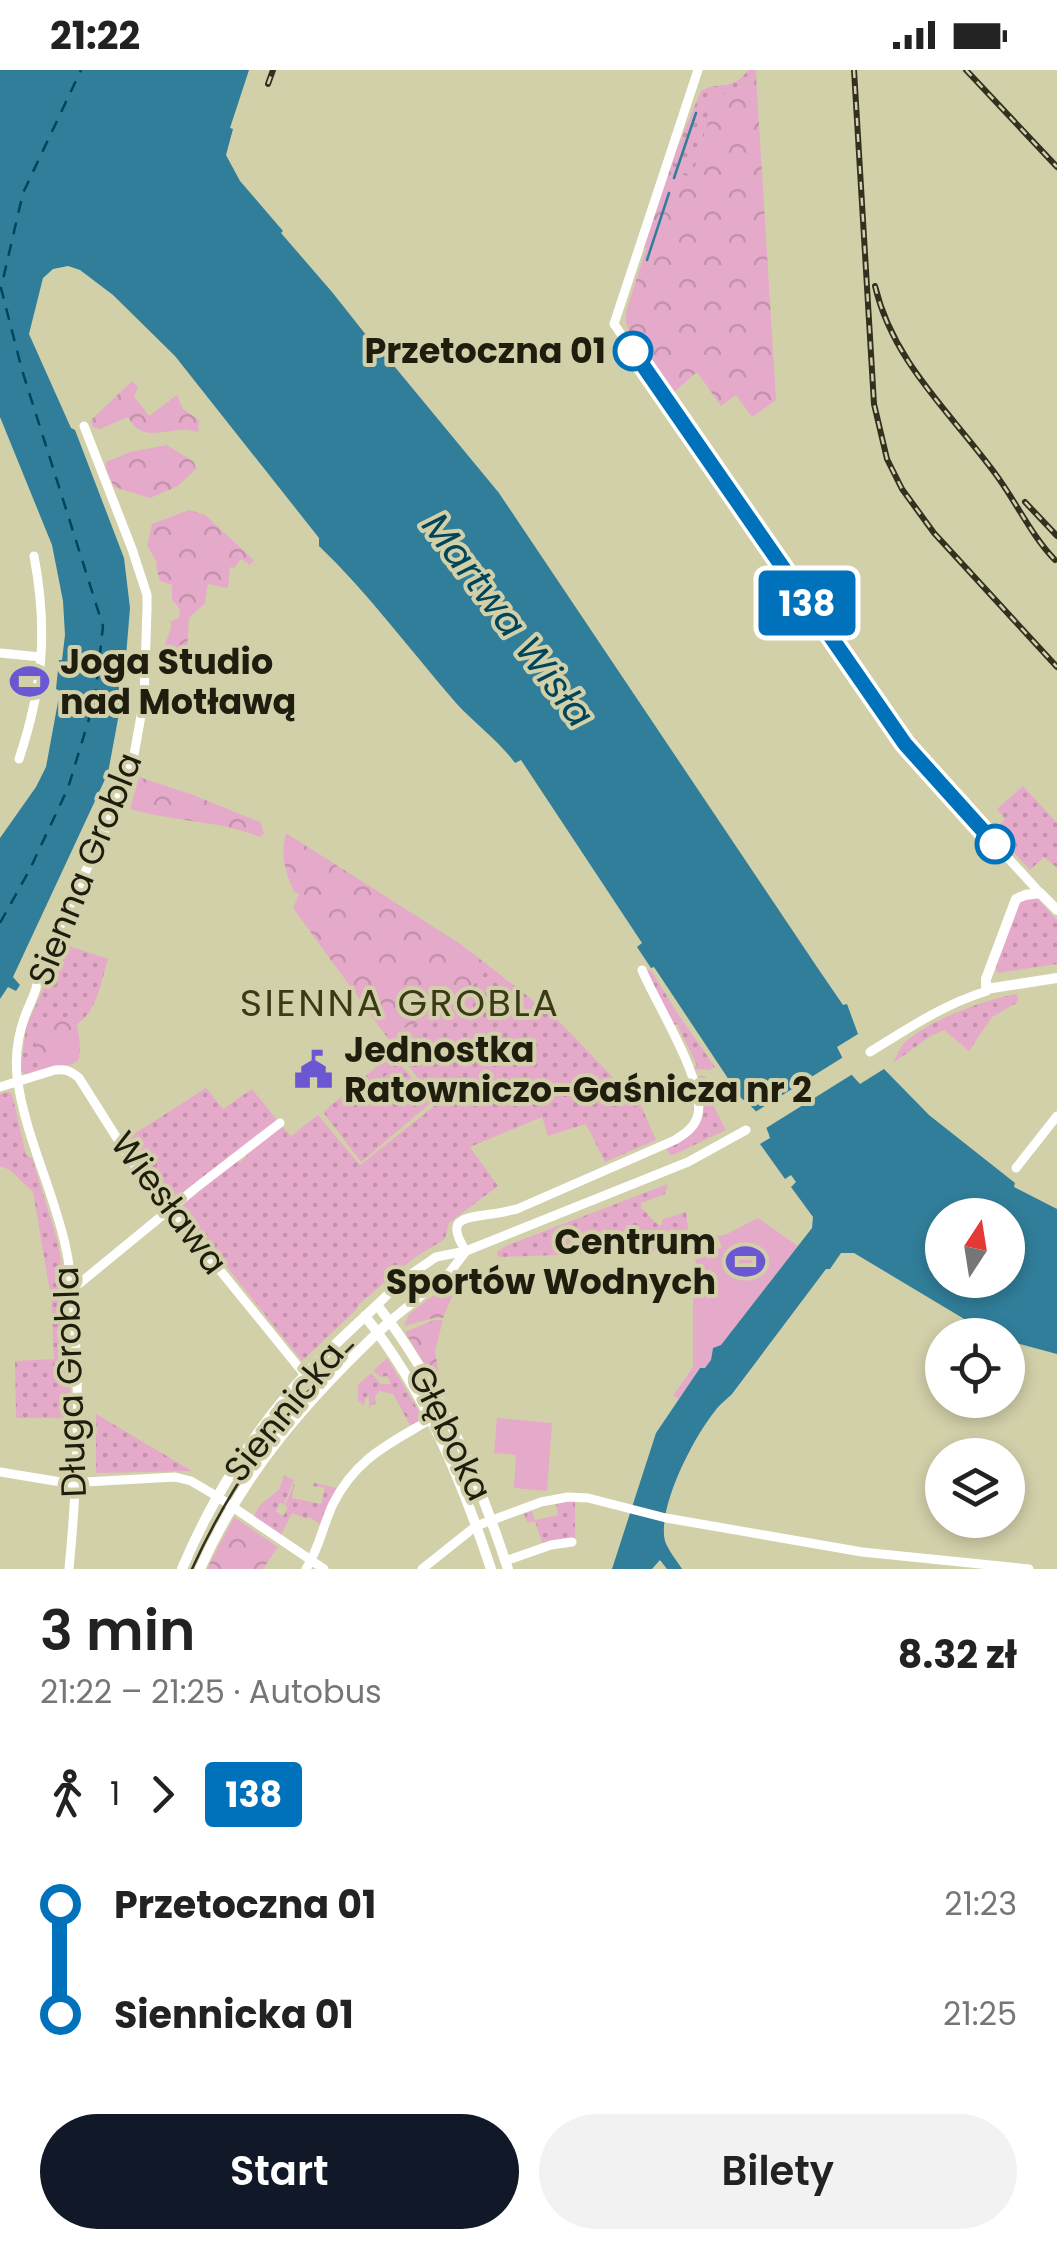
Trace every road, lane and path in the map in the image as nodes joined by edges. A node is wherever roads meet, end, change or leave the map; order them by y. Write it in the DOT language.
graph roads {
  1 [pos="698,70"];
  2 [pos="84,426"];
  3 [pos="34,556"];
  4 [pos="0,653"];
  5 [pos="41,658"];
  6 [pos="20,759"];
  7 [pos="1024,876"];
  8 [pos="1040,893"];
  9 [pos="1016,900"];
  10 [pos="1057,910"];
  11 [pos="642,970"];
  12 [pos="1057,978"];
  13 [pos="987,991"];
  14 [pos="870,1052"];
  15 [pos="18,1082"];
  16 [pos="0,1087"];
  17 [pos="1057,1116"];
  18 [pos="280,1123"];
  19 [pos="746,1130"];
  20 [pos="1016,1168"];
  21 [pos="169,1209"];
  22 [pos="466,1252"];
  23 [pos="72,1284"];
  24 [pos="377,1305"];
  25 [pos="365,1316"];
  26 [pos="390,1321"];
  27 [pos="378,1332"];
  28 [pos="306,1375"];
  29 [pos="450,1419"];
  30 [pos="433,1423"];
  31 [pos="0,1472"];
  32 [pos="76,1482"];
  33 [pos="218,1497"];
  34 [pos="232,1506"];
  35 [pos="492,1519"];
  36 [pos="476,1526"];
  37 [pos="572,1542"];
  38 [pos="309,1565"];
  39 [pos="507,1565"];
  40 [pos="69,1569"];
  41 [pos="182,1569"];
  42 [pos="200,1569"];
  43 [pos="324,1569"];
  44 [pos="422,1569"];
  45 [pos="491,1569"];
  46 [pos="1029,1569"];
  1 -- 7 [label="street"];
  2 -- 15 [label="street, Sienna Grobla"];
  3 -- 5 [label="street"];
  4 -- 5 [label="street"];
  5 -- 6 [label="street"];
  7 -- 8 [label="street"];
  7 -- 9 [label="street"];
  8 -- 9 [label="street"];
  8 -- 10 [label="street"];
  9 -- 13 [label="street"];
  11 -- 22 [label="street"];
  12 -- 13 [label="street"];
  13 -- 14 [label="street"];
  15 -- 16 [label="street"];
  15 -- 21 [label="street, Wiesława"];
  15 -- 23 [label="street, Długa Grobla"];
  17 -- 20 [label="street"];
  18 -- 21 [label="street"];
  19 -- 22 [label="street, Siennicka"];
  21 -- 23 [label="street"];
  21 -- 28 [label="street, Wiesława"];
  22 -- 24 [label="street, Siennicka"];
  22 -- 26 [label="street, Siennicka"];
  23 -- 32 [label="street, Długa Grobla"];
  24 -- 25 [label="street, Siennicka"];
  24 -- 26 [label="street, Głęboka"];
  25 -- 27 [label="street, Głęboka"];
  25 -- 28 [label="street, Siennicka"];
  26 -- 27 [label="street, Siennicka"];
  26 -- 29 [label="street, Głęboka"];
  27 -- 30 [label="street, Głęboka"];
  27 -- 34 [label="street, Siennicka"];
  28 -- 33 [label="street, Siennicka"];
  29 -- 30 [label="street"];
  29 -- 35 [label="street, Głęboka"];
  30 -- 36 [label="street, Głęboka"];
  30 -- 38 [label="street"];
  31 -- 32 [label="street"];
  32 -- 33 [label="street"];
  32 -- 40 [label="street, Długa Grobla"];
  33 -- 34 [label="street"];
  33 -- 41 [label="street, Siennicka"];
  34 -- 38 [label="street"];
  34 -- 42 [label="street, Siennicka"];
  35 -- 36 [label="street"];
  35 -- 39 [label="street, Głęboka"];
  35 -- 46 [label="street"];
  36 -- 44 [label="street"];
  36 -- 45 [label="street, Głęboka"];
  37 -- 39 [label="street"];
  38 -- 43 [label="street"];
}
